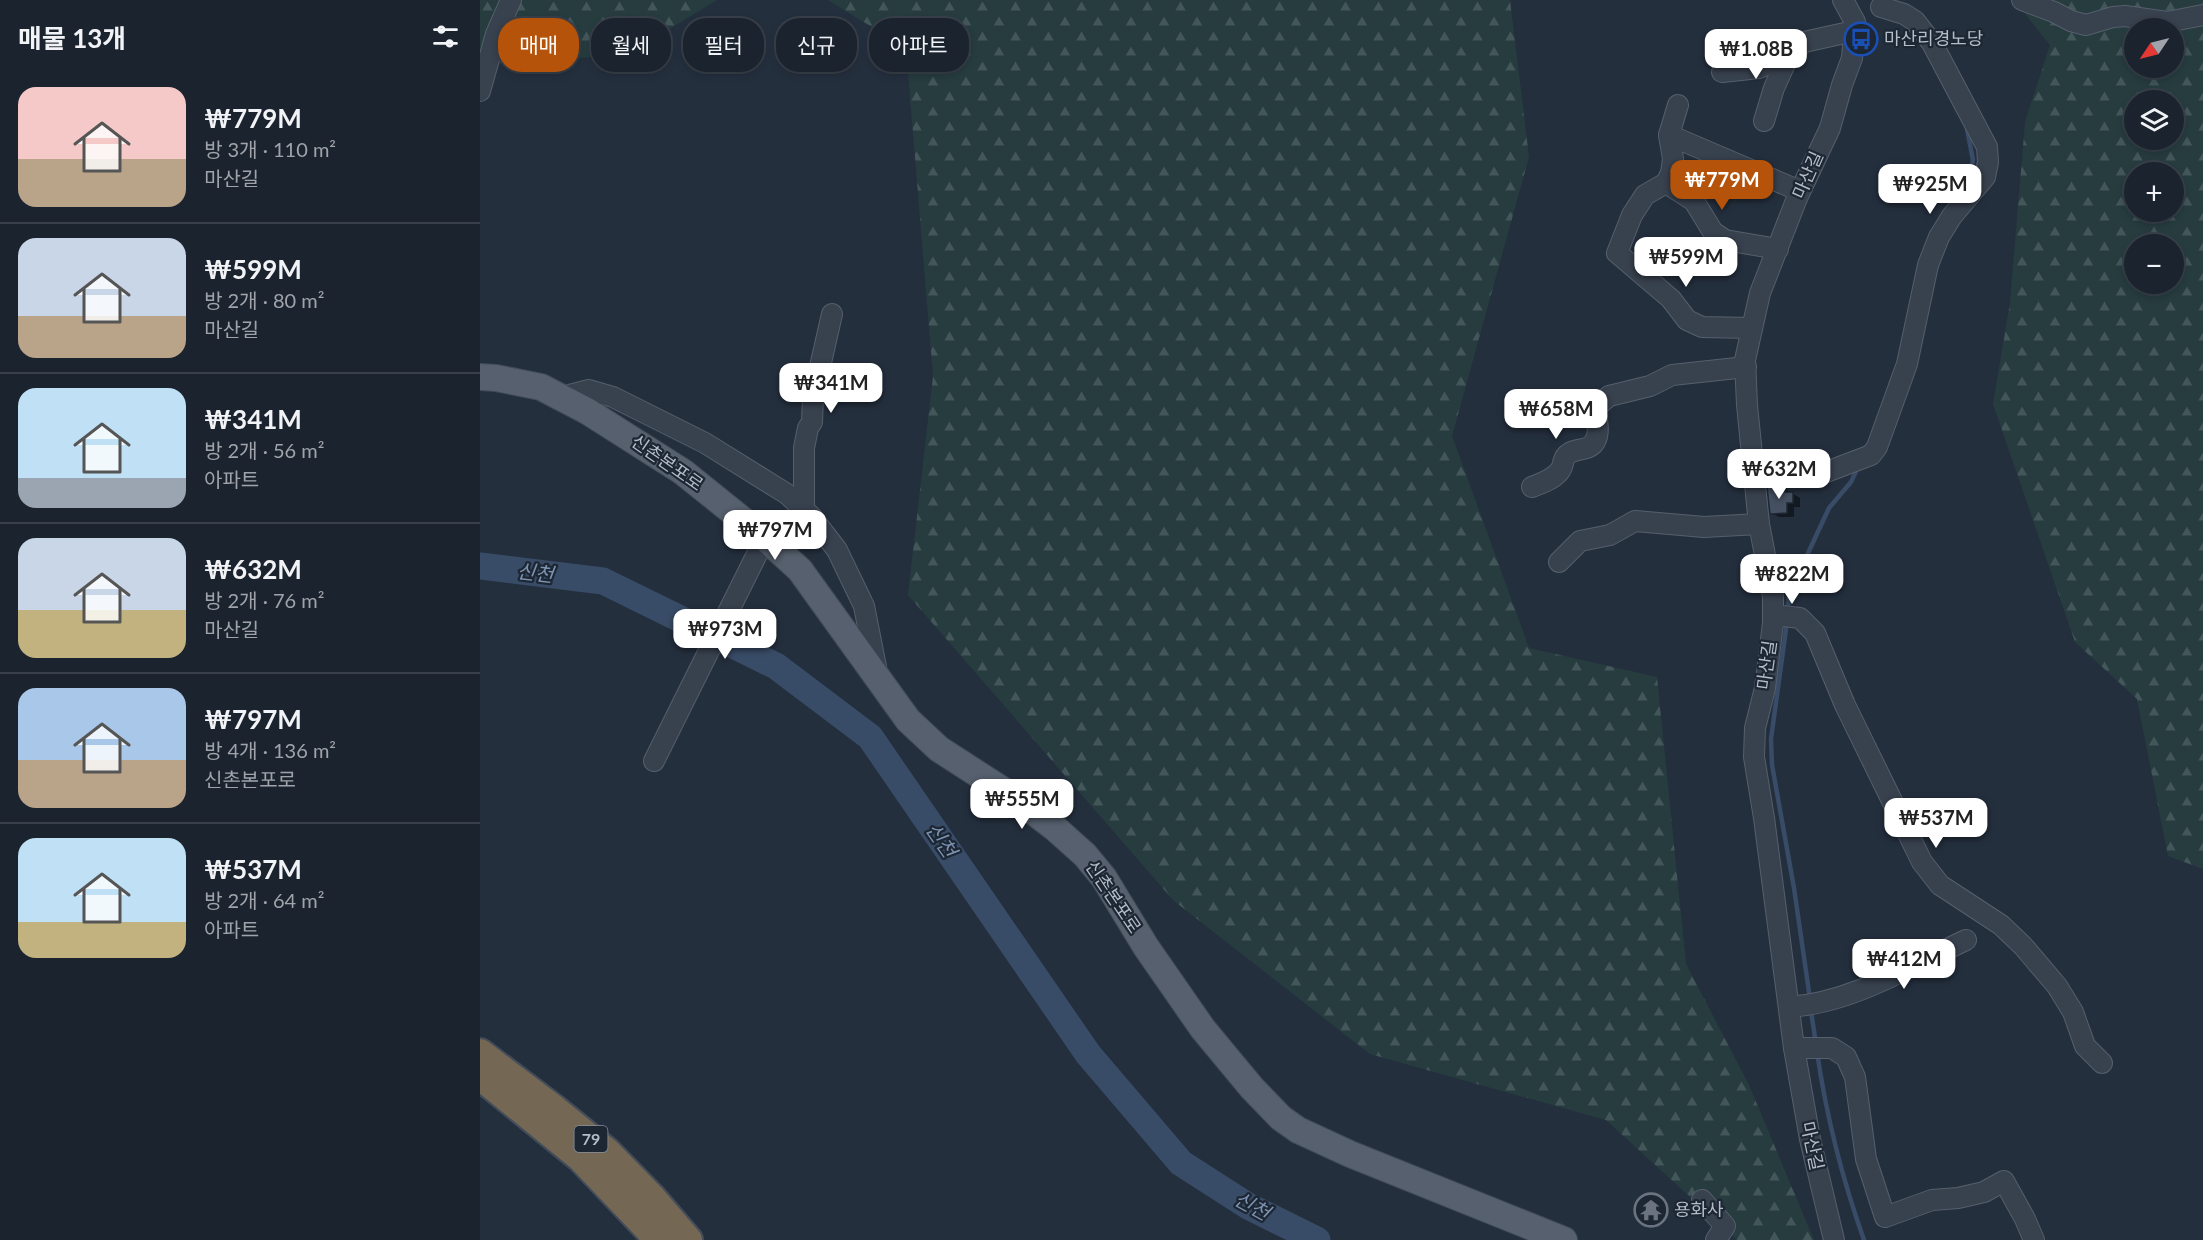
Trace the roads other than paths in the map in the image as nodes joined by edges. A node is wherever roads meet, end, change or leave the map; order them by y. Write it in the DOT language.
graph roads {
  1 [pos="511,0"];
  2 [pos="1843,0"];
  3 [pos="2022,0"];
  4 [pos="1883,4"];
  5 [pos="2203,15"];
  6 [pos="1855,27"];
  7 [pos="1789,55"];
  8 [pos="1722,72"];
  9 [pos="480,91"];
  10 [pos="1678,105"];
  11 [pos="1764,121"];
  12 [pos="1668,135"];
  13 [pos="1666,183"];
  14 [pos="1800,191"];
  15 [pos="1778,249"];
  16 [pos="832,314"];
  17 [pos="1752,328"];
  18 [pos="1746,367"];
  19 [pos="485,373"];
  20 [pos="562,397"];
  21 [pos="1524,407"];
  22 [pos="1595,408"];
  23 [pos="1754,474"];
  24 [pos="1532,487"];
  25 [pos="804,510"];
  26 [pos="1759,524"];
  27 [pos="765,538"];
  28 [pos="1559,562"];
  29 [pos="1786,616"];
  30 [pos="878,678"];
  31 [pos="654,761"];
  32 [pos="1966,940"];
  33 [pos="1795,1007"];
  34 [pos="1801,1049"];
  35 [pos="480,1053"];
  36 [pos="2102,1063"];
  37 [pos="480,1076"];
  38 [pos="1702,1200"];
  39 [pos="659,1240"];
  40 [pos="688,1240"];
  41 [pos="1564,1240"];
  42 [pos="1716,1240"];
  43 [pos="1834,1240"];
  44 [pos="2034,1240"];
  1 -- 9 [label="street"];
  2 -- 6 [label="street"];
  3 -- 5 [label="street"];
  4 -- 6 [label="street"];
  4 -- 23 [label="street"];
  6 -- 7 [label="street"];
  6 -- 14 [label="street, 마산길"];
  7 -- 8 [label="street"];
  7 -- 11 [label="street"];
  10 -- 12 [label="street"];
  12 -- 13 [label="street"];
  12 -- 14 [label="street"];
  13 -- 15 [label="street"];
  13 -- 17 [label="street"];
  14 -- 15 [label="street, 마산길"];
  15 -- 17 [label="street, 마산길"];
  16 -- 25 [label="street"];
  17 -- 18 [label="street, 마산길"];
  18 -- 22 [label="street"];
  18 -- 23 [label="street, 마산길"];
  19 -- 20 [label="main road, 신촌본포로"];
  20 -- 25 [label="street"];
  20 -- 27 [label="main road, 신촌본포로"];
  21 -- 22 [label="street"];
  22 -- 24 [label="street"];
  23 -- 26 [label="street, 마산길"];
  25 -- 30 [label="street"];
  26 -- 28 [label="street"];
  26 -- 29 [label="street, 마산길"];
  27 -- 30 [label="main road, 신촌본포로"];
  27 -- 31 [label="street"];
  29 -- 33 [label="street, 마산길"];
  29 -- 36 [label="street"];
  30 -- 41 [label="main road, 신촌본포로"];
  32 -- 33 [label="street"];
  33 -- 34 [label="street, 마산길"];
  34 -- 43 [label="street, 마산길"];
  34 -- 44 [label="street"];
  35 -- 40 [label="highway, 79"];
  37 -- 39 [label="highway, 79"];
  38 -- 42 [label="street"];
}
